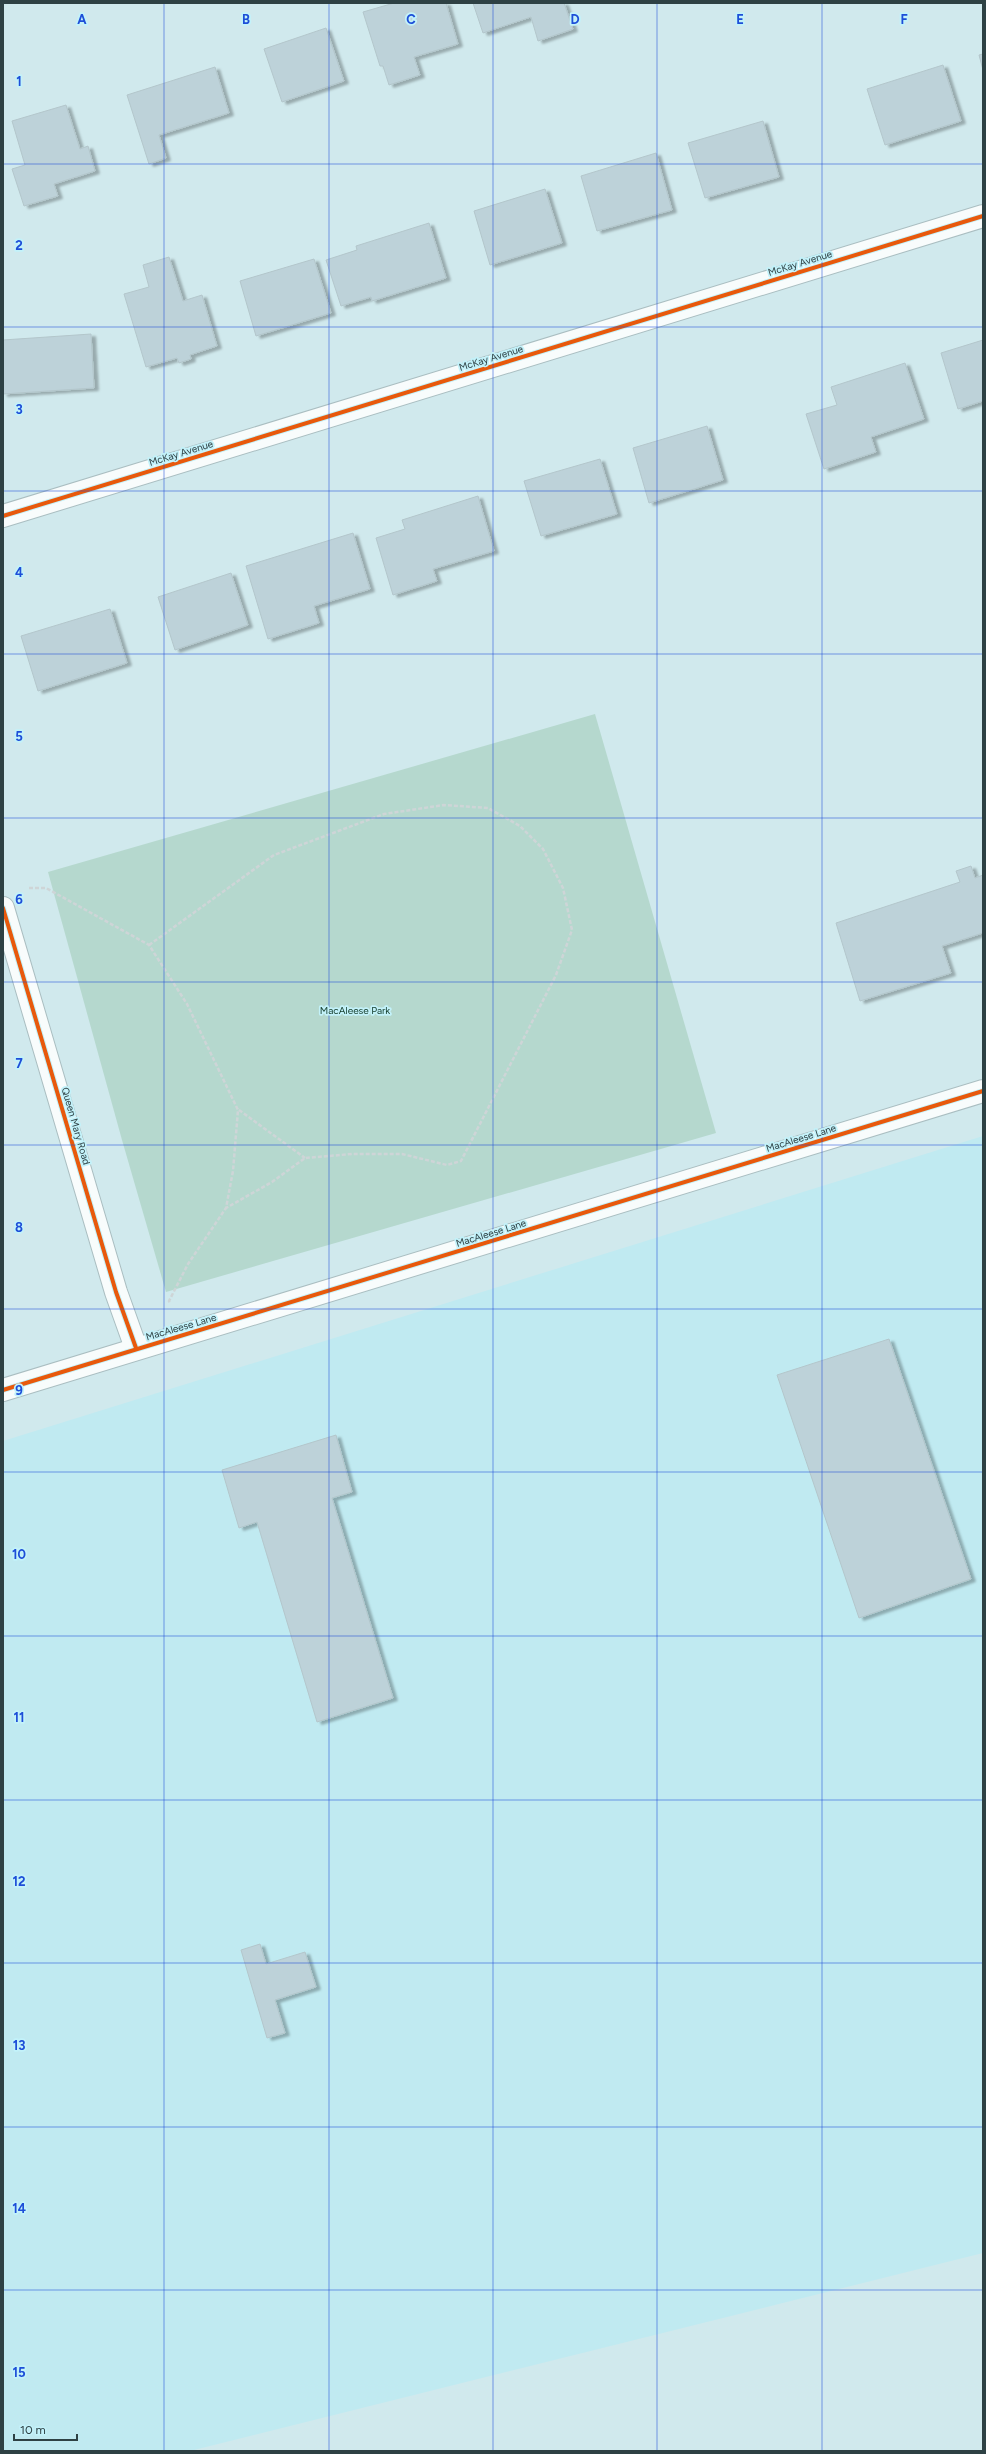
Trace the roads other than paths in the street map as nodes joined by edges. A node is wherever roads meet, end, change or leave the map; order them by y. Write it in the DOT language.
graph roads {
  1 [pos="983,216"];
  2 [pos="3,516"];
  3 [pos="3,908"];
  4 [pos="983,1091"];
  5 [pos="136,1348"];
  6 [pos="3,1390"];
  1 -- 2 [label="street, McKay Avenue"];
  3 -- 5 [label="street, Queen Mary Road"];
  4 -- 5 [label="street, MacAleese Lane"];
  5 -- 6 [label="street, MacAleese Lane"];
}
